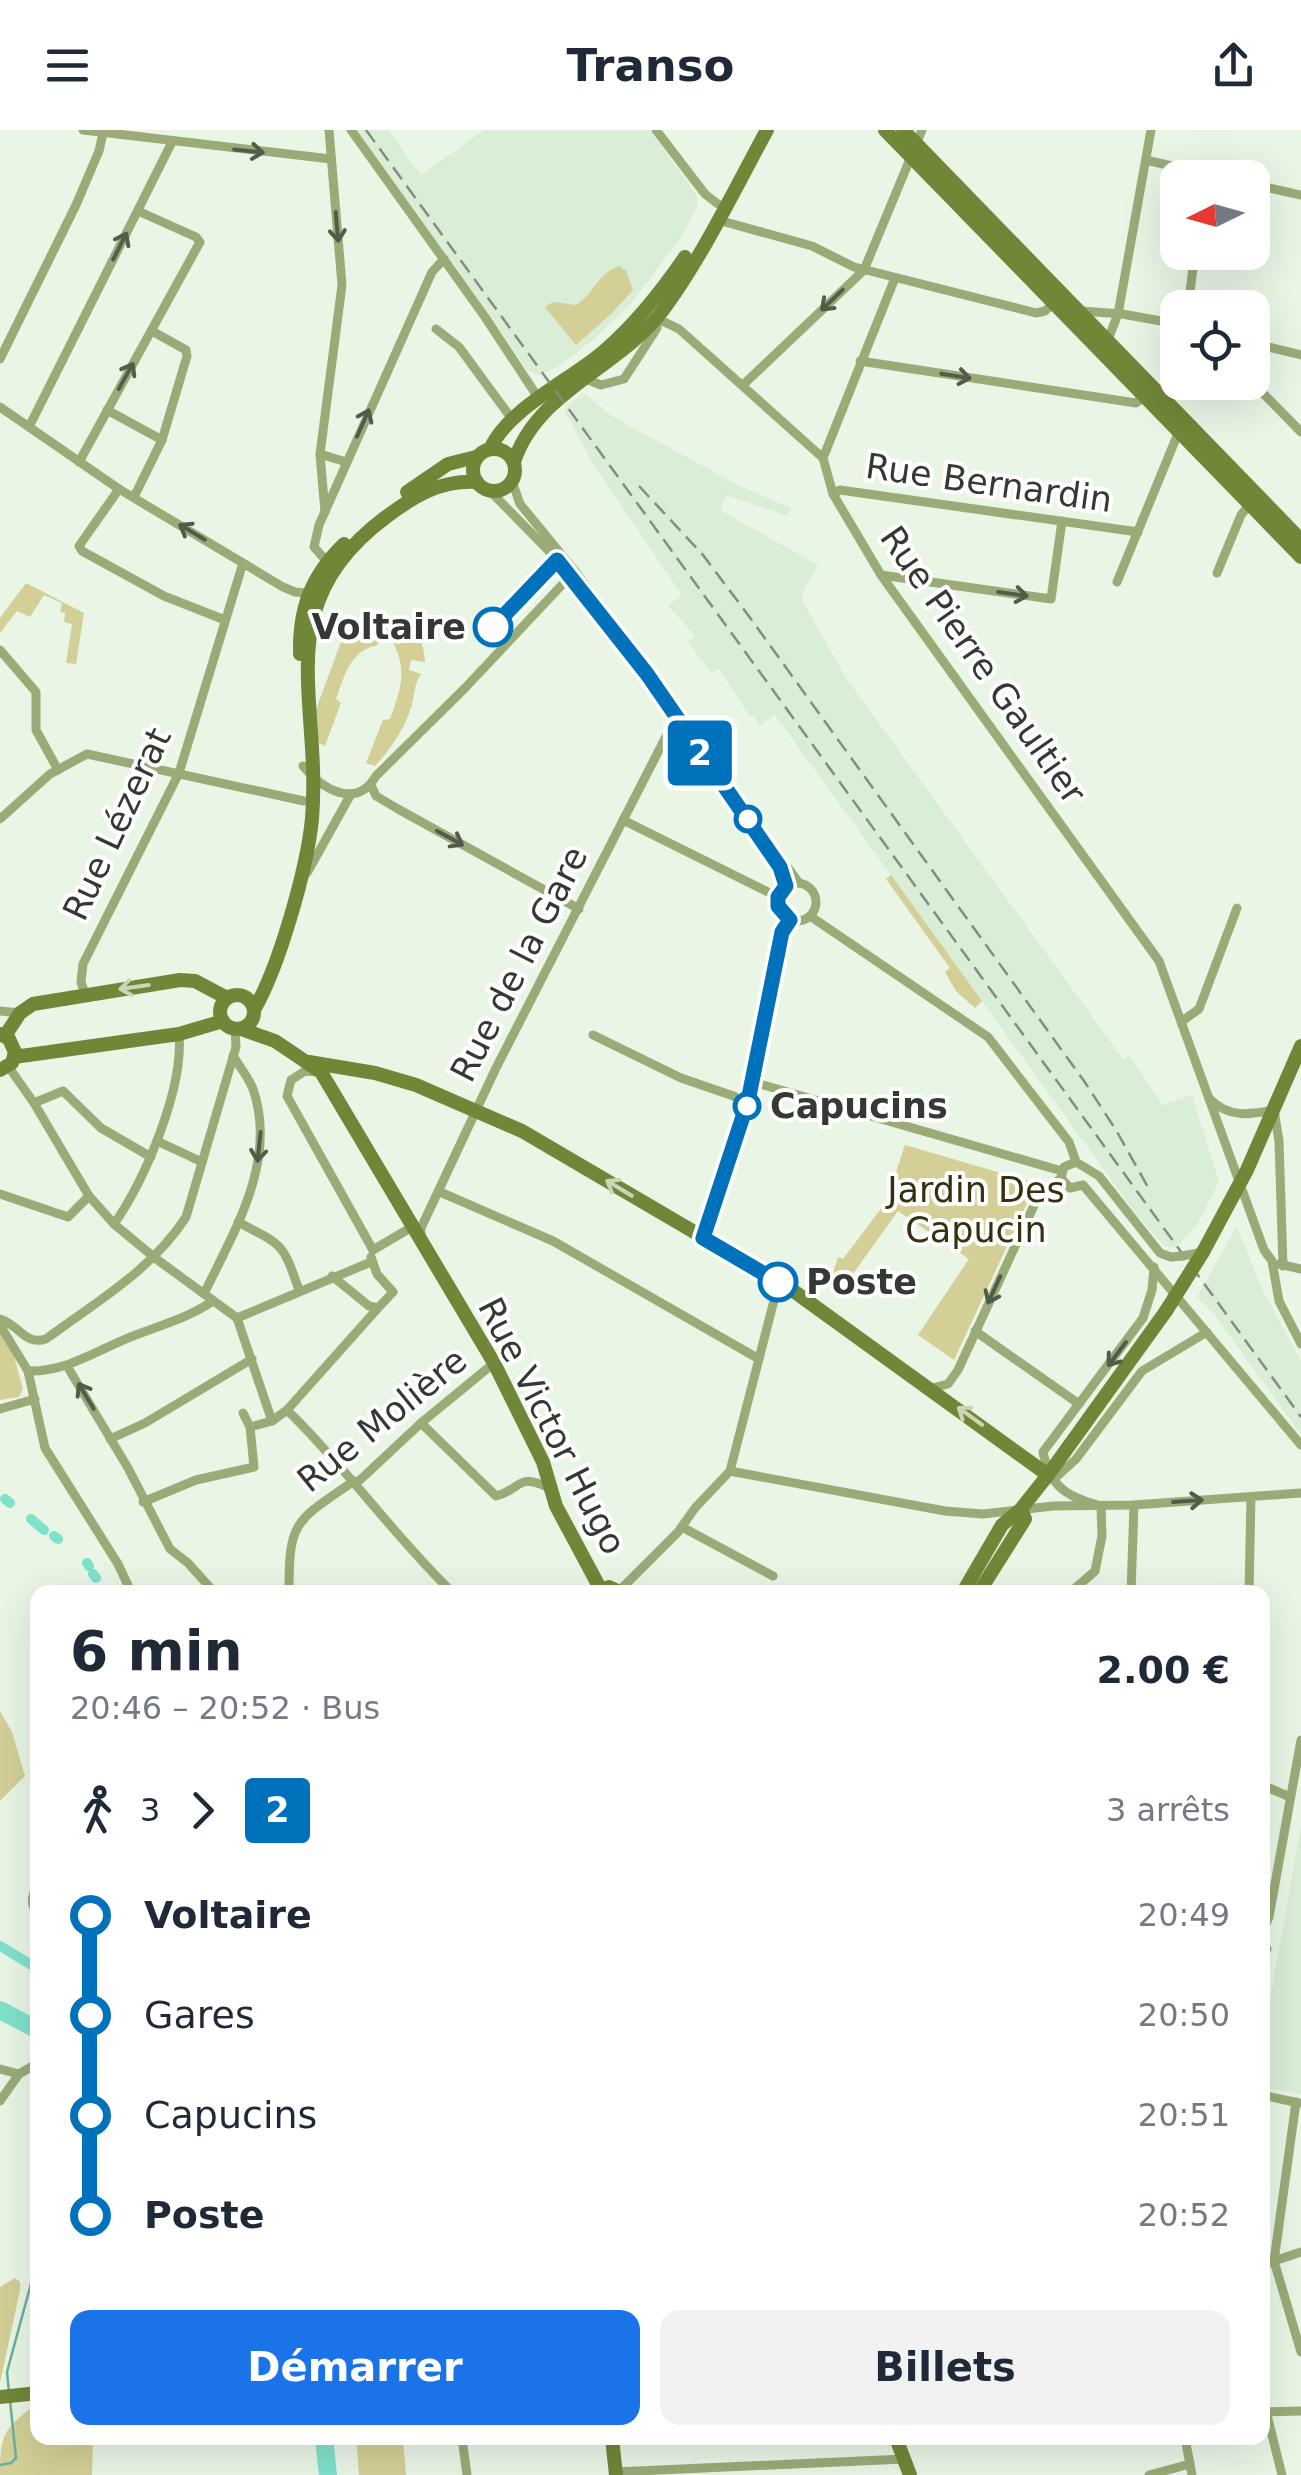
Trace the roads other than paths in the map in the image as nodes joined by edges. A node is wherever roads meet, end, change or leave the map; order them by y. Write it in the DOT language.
graph roads {
  1 [pos="83,130"];
  2 [pos="329,130"];
  3 [pos="351,130"];
  4 [pos="656,130"];
  5 [pos="756,130"];
  6 [pos="767,130"];
  7 [pos="886,130"];
  8 [pos="903,130"];
  9 [pos="1151,130"];
  10 [pos="103,132"];
  11 [pos="172,142"];
  12 [pos="916,143"];
  13 [pos="331,159"];
  14 [pos="1146,160"];
  15 [pos="1160,164"];
  16 [pos="1270,188"];
  17 [pos="1301,195"];
  18 [pos="138,211"];
  19 [pos="718,212"];
  20 [pos="444,259"];
  21 [pos="864,270"];
  22 [pos="895,278"];
  23 [pos="1054,303"];
  24 [pos="1076,310"];
  25 [pos="1118,314"];
  26 [pos="656,318"];
  27 [pos="1160,321"];
  28 [pos="436,329"];
  29 [pos="152,330"];
  30 [pos="1107,342"];
  31 [pos="1270,347"];
  32 [pos="1301,355"];
  33 [pos="0,359"];
  34 [pos="860,360"];
  35 [pos="586,379"];
  36 [pos="743,385"];
  37 [pos="1144,396"];
  38 [pos="1270,400"];
  39 [pos="543,404"];
  40 [pos="0,407"];
  41 [pos="107,410"];
  42 [pos="512,420"];
  43 [pos="28,426"];
  44 [pos="1179,431"];
  45 [pos="1301,432"];
  46 [pos="162,440"];
  47 [pos="490,448"];
  48 [pos="320,454"];
  49 [pos="476,458"];
  50 [pos="822,458"];
  51 [pos="79,462"];
  52 [pos="346,462"];
  53 [pos="514,462"];
  54 [pos="512,481"];
  55 [pos="483,486"];
  56 [pos="118,489"];
  57 [pos="833,494"];
  58 [pos="134,498"];
  59 [pos="1254,500"];
  60 [pos="324,512"];
  61 [pos="1062,522"];
  62 [pos="1138,532"];
  63 [pos="1301,540"];
  64 [pos="1301,557"];
  65 [pos="243,562"];
  66 [pos="331,565"];
  67 [pos="572,574"];
  68 [pos="1218,574"];
  69 [pos="882,575"];
  70 [pos="1117,582"];
  71 [pos="302,596"];
  72 [pos="311,618"];
  73 [pos="225,620"];
  74 [pos="0,650"];
  75 [pos="646,672"];
  76 [pos="670,707"];
  77 [pos="676,719"];
  78 [pos="58,770"];
  79 [pos="307,771"];
  80 [pos="178,774"];
  81 [pos="370,786"];
  82 [pos="351,794"];
  83 [pos="308,802"];
  84 [pos="0,819"];
  85 [pos="623,820"];
  86 [pos="799,882"];
  87 [pos="786,886"];
  88 [pos="298,889"];
  89 [pos="778,897"];
  90 [pos="1237,908"];
  91 [pos="579,909"];
  92 [pos="810,916"];
  93 [pos="790,920"];
  94 [pos="272,967"];
  95 [pos="85,994"];
  96 [pos="234,996"];
  97 [pos="0,1011"];
  98 [pos="20,1012"];
  99 [pos="254,1014"];
  100 [pos="1181,1022"];
  101 [pos="233,1026"];
  102 [pos="2,1034"];
  103 [pos="178,1034"];
  104 [pos="593,1035"];
  105 [pos="274,1041"];
  106 [pos="1301,1046"];
  107 [pos="234,1056"];
  108 [pos="7,1065"];
  109 [pos="315,1067"];
  110 [pos="753,1082"];
  111 [pos="1204,1092"];
  112 [pos="748,1101"];
  113 [pos="34,1103"];
  114 [pos="476,1110"];
  115 [pos="1274,1110"];
  116 [pos="157,1141"];
  117 [pos="150,1157"];
  118 [pos="202,1162"];
  119 [pos="1080,1165"];
  120 [pos="1062,1175"];
  121 [pos="1083,1186"];
  122 [pos="1240,1186"];
  123 [pos="440,1192"];
  124 [pos="0,1194"];
  125 [pos="89,1196"];
  126 [pos="238,1222"];
  127 [pos="114,1224"];
  128 [pos="417,1232"];
  129 [pos="703,1238"];
  130 [pos="1203,1252"];
  131 [pos="155,1258"];
  132 [pos="368,1259"];
  133 [pos="1272,1261"];
  134 [pos="1283,1266"];
  135 [pos="1154,1267"];
  136 [pos="1301,1269"];
  137 [pos="332,1276"];
  138 [pos="778,1282"];
  139 [pos="299,1290"];
  140 [pos="209,1298"];
  141 [pos="378,1308"];
  142 [pos="236,1318"];
  143 [pos="0,1322"];
  144 [pos="975,1332"];
  145 [pos="1207,1332"];
  146 [pos="1301,1344"];
  147 [pos="252,1359"];
  148 [pos="759,1359"];
  149 [pos="494,1363"];
  150 [pos="67,1366"];
  151 [pos="28,1371"];
  152 [pos="932,1388"];
  153 [pos="35,1399"];
  154 [pos="1079,1404"];
  155 [pos="0,1409"];
  156 [pos="287,1410"];
  157 [pos="243,1413"];
  158 [pos="272,1421"];
  159 [pos="421,1423"];
  160 [pos="250,1427"];
  161 [pos="110,1439"];
  162 [pos="1301,1445"];
  163 [pos="730,1471"];
  164 [pos="1051,1478"];
  165 [pos="351,1483"];
  166 [pos="549,1488"];
  167 [pos="1301,1493"];
  168 [pos="1251,1497"];
  169 [pos="144,1502"];
  170 [pos="1134,1505"];
  171 [pos="1101,1506"];
  172 [pos="984,1514"];
  173 [pos="1023,1514"];
  174 [pos="682,1527"];
  175 [pos="993,1538"];
  176 [pos="773,1576"];
  177 [pos="128,1585"];
  178 [pos="208,1585"];
  179 [pos="289,1585"];
  180 [pos="445,1585"];
  181 [pos="597,1585"];
  182 [pos="627,1585"];
  183 [pos="967,1585"];
  184 [pos="982,1585"];
  185 [pos="1080,1585"];
  186 [pos="1130,1585"];
  187 [pos="1249,1585"];
  188 [pos="1301,1740"];
  189 [pos="1270,1789"];
  190 [pos="1290,1797"];
  191 [pos="1288,1812"];
  192 [pos="1301,1814"];
  193 [pos="1270,1885"];
  194 [pos="30,2067"];
  195 [pos="0,2069"];
  196 [pos="19,2074"];
  197 [pos="1270,2097"];
  198 [pos="0,2101"];
  199 [pos="1299,2102"];
  200 [pos="1301,2252"];
  201 [pos="1270,2253"];
  202 [pos="1270,2262"];
  203 [pos="1270,2268"];
  204 [pos="1301,2352"];
  205 [pos="30,2394"];
  206 [pos="0,2397"];
  207 [pos="1301,2411"];
  208 [pos="1270,2412"];
  209 [pos="1270,2431"];
  210 [pos="463,2445"];
  211 [pos="613,2445"];
  212 [pos="899,2445"];
  213 [pos="1186,2445"];
  214 [pos="904,2459"];
  215 [pos="1190,2470"];
  216 [pos="616,2474"];
  217 [pos="467,2475"];
  218 [pos="910,2475"];
  219 [pos="1149,2475"];
  220 [pos="1282,2475"];
  1 -- 10 [label="street"];
  2 -- 13 [label="street"];
  3 -- 20 [label="street"];
  4 -- 19 [label="street"];
  5 -- 19 [label="main road"];
  6 -- 19 [label="main road"];
  7 -- 12 [label="main road"];
  8 -- 12 [label="main road"];
  9 -- 14 [label="street"];
  10 -- 11 [label="street"];
  10 -- 33 [label="street"];
  11 -- 13 [label="street, one-way"];
  11 -- 18 [label="street"];
  12 -- 21 [label="street"];
  12 -- 23 [label="main road"];
  12 -- 24 [label="main road"];
  13 -- 48 [label="street, one-way"];
  14 -- 15 [label="street"];
  14 -- 25 [label="street"];
  16 -- 17 [label="street"];
  18 -- 29 [label="street"];
  43 -- 18 [label="street, one-way"];
  19 -- 21 [label="street"];
  19 -- 26 [label="main road"];
  19 -- 39 [label="main road"];
  20 -- 39 [label="street"];
  52 -- 20 [label="street, one-way"];
  21 -- 22 [label="street"];
  21 -- 36 [label="street, one-way"];
  22 -- 23 [label="street"];
  22 -- 34 [label="street"];
  23 -- 37 [label="main road"];
  24 -- 25 [label="street"];
  24 -- 30 [label="main road"];
  25 -- 27 [label="street"];
  25 -- 30 [label="street"];
  26 -- 35 [label="main road"];
  26 -- 35 [label="street"];
  26 -- 36 [label="street"];
  28 -- 42 [label="street"];
  41 -- 29 [label="street, one-way"];
  29 -- 46 [label="street"];
  30 -- 59 [label="main road"];
  31 -- 32 [label="street"];
  34 -- 37 [label="street, one-way"];
  34 -- 50 [label="street"];
  35 -- 39 [label="main road"];
  36 -- 50 [label="street"];
  37 -- 44 [label="main road"];
  38 -- 45 [label="street"];
  39 -- 42 [label="main road"];
  39 -- 53 [label="main road"];
  40 -- 43 [label="street"];
  41 -- 46 [label="street"];
  41 -- 51 [label="street"];
  42 -- 47 [label="main road"];
  43 -- 51 [label="street"];
  44 -- 59 [label="main road"];
  44 -- 62 [label="street"];
  46 -- 58 [label="street"];
  47 -- 49 [label="main road"];
  47 -- 53 [label="main road"];
  48 -- 52 [label="street"];
  48 -- 60 [label="street"];
  49 -- 55 [label="main road"];
  49 -- 66 [label="main road"];
  50 -- 57 [label="street, Rue Pierre Gaultier"];
  51 -- 56 [label="street"];
  52 -- 60 [label="street"];
  53 -- 54 [label="main road"];
  54 -- 55 [label="main road"];
  54 -- 67 [label="street"];
  55 -- 66 [label="main road"];
  55 -- 67 [label="street"];
  56 -- 58 [label="street"];
  56 -- 73 [label="street"];
  57 -- 61 [label="street, Rue Bernardin"];
  57 -- 69 [label="street, Rue Pierre Gaultier"];
  65 -- 58 [label="street, one-way"];
  59 -- 63 [label="main road"];
  59 -- 64 [label="main road"];
  59 -- 68 [label="street"];
  60 -- 66 [label="street"];
  61 -- 62 [label="street, Rue Bernardin"];
  69 -- 61 [label="street, one-way"];
  62 -- 70 [label="street"];
  65 -- 71 [label="street"];
  65 -- 73 [label="street, Rue Lézerat"];
  66 -- 71 [label="main road"];
  66 -- 72 [label="main road"];
  67 -- 75 [label="street"];
  67 -- 75 [label="street"];
  67 -- 81 [label="street"];
  69 -- 100 [label="street, Rue Pierre Gaultier"];
  71 -- 72 [label="street"];
  71 -- 79 [label="main road"];
  72 -- 79 [label="main road"];
  73 -- 80 [label="street, Rue Lézerat"];
  74 -- 78 [label="street"];
  75 -- 76 [label="street"];
  76 -- 77 [label="street"];
  76 -- 86 [label="street"];
  77 -- 85 [label="street, Rue de la Gare"];
  77 -- 87 [label="street"];
  78 -- 80 [label="street"];
  78 -- 84 [label="street"];
  79 -- 82 [label="street"];
  79 -- 83 [label="main road"];
  80 -- 83 [label="street"];
  80 -- 95 [label="street, Rue Lézerat"];
  81 -- 82 [label="street"];
  81 -- 91 [label="street, one-way"];
  82 -- 88 [label="street"];
  83 -- 88 [label="main road"];
  85 -- 89 [label="street"];
  85 -- 91 [label="street, Rue de la Gare"];
  86 -- 87 [label="street"];
  86 -- 92 [label="street"];
  87 -- 89 [label="street"];
  88 -- 94 [label="main road"];
  89 -- 93 [label="street"];
  90 -- 100 [label="street"];
  91 -- 114 [label="street, Rue de la Gare"];
  92 -- 93 [label="street"];
  92 -- 119 [label="street"];
  93 -- 110 [label="street"];
  94 -- 96 [label="main road"];
  94 -- 99 [label="main road"];
  96 -- 95 [label="main road, one-way"];
  95 -- 98 [label="main road"];
  96 -- 99 [label="main road"];
  96 -- 101 [label="main road"];
  97 -- 98 [label="street"];
  98 -- 102 [label="main road"];
  99 -- 101 [label="main road"];
  99 -- 105 [label="main road"];
  100 -- 111 [label="street, Rue Pierre Gaultier"];
  101 -- 103 [label="main road"];
  101 -- 105 [label="main road"];
  101 -- 107 [label="street"];
  102 -- 108 [label="main road"];
  103 -- 108 [label="main road"];
  103 -- 116 [label="street"];
  104 -- 112 [label="street"];
  105 -- 109 [label="main road"];
  106 -- 115 [label="main road"];
  107 -- 118 [label="street"];
  107 -- 126 [label="street, one-way"];
  108 -- 113 [label="street"];
  109 -- 114 [label="main road"];
  109 -- 128 [label="main road, Rue Victor Hugo"];
  109 -- 132 [label="street"];
  110 -- 112 [label="street"];
  110 -- 120 [label="street"];
  111 -- 115 [label="street"];
  111 -- 122 [label="street, Rue Pierre Gaultier"];
  112 -- 129 [label="street"];
  113 -- 117 [label="street"];
  113 -- 125 [label="street"];
  114 -- 123 [label="street, Rue de la Gare"];
  129 -- 114 [label="main road, one-way"];
  115 -- 122 [label="main road"];
  115 -- 134 [label="street"];
  116 -- 117 [label="street"];
  116 -- 118 [label="street"];
  117 -- 127 [label="street"];
  118 -- 131 [label="street"];
  119 -- 120 [label="street"];
  119 -- 121 [label="street"];
  119 -- 130 [label="street, bridge"];
  120 -- 121 [label="street"];
  120 -- 144 [label="street, one-way"];
  121 -- 135 [label="street"];
  122 -- 130 [label="main road"];
  122 -- 133 [label="street, Rue Pierre Gaultier"];
  123 -- 128 [label="street, Rue de la Gare"];
  123 -- 148 [label="street"];
  124 -- 125 [label="street"];
  125 -- 127 [label="street"];
  126 -- 139 [label="street"];
  126 -- 140 [label="street"];
  127 -- 131 [label="street"];
  128 -- 132 [label="street"];
  128 -- 149 [label="main road, Rue Victor Hugo"];
  129 -- 138 [label="main road"];
  130 -- 164 [label="main road, bridge"];
  131 -- 140 [label="street"];
  131 -- 143 [label="street"];
  132 -- 137 [label="street"];
  132 -- 141 [label="street"];
  133 -- 134 [label="street"];
  133 -- 146 [label="street, Rue Pierre Gaultier"];
  134 -- 136 [label="street"];
  135 -- 145 [label="street"];
  135 -- 154 [label="street, one-way"];
  137 -- 139 [label="street"];
  137 -- 141 [label="street"];
  138 -- 148 [label="street"];
  138 -- 152 [label="main road"];
  139 -- 142 [label="street"];
  140 -- 142 [label="street"];
  140 -- 150 [label="street"];
  141 -- 156 [label="street"];
  142 -- 147 [label="street"];
  143 -- 151 [label="street"];
  144 -- 152 [label="street"];
  144 -- 154 [label="street"];
  145 -- 162 [label="street"];
  145 -- 164 [label="street"];
  147 -- 158 [label="street"];
  147 -- 161 [label="street"];
  148 -- 163 [label="street"];
  149 -- 159 [label="street, Rue Molière"];
  149 -- 166 [label="main road, Rue Victor Hugo"];
  150 -- 151 [label="street"];
  161 -- 150 [label="street, one-way"];
  151 -- 153 [label="street"];
  164 -- 152 [label="main road, one-way"];
  153 -- 155 [label="street"];
  153 -- 177 [label="street"];
  154 -- 164 [label="street"];
  156 -- 158 [label="street"];
  156 -- 165 [label="street"];
  157 -- 160 [label="street"];
  158 -- 160 [label="street"];
  159 -- 165 [label="street, Rue Molière"];
  159 -- 166 [label="street"];
  160 -- 169 [label="street"];
  161 -- 169 [label="street"];
  163 -- 172 [label="street"];
  163 -- 174 [label="street"];
  164 -- 171 [label="street"];
  164 -- 173 [label="main road"];
  165 -- 179 [label="street, Rue Molière"];
  165 -- 180 [label="street"];
  166 -- 181 [label="main road, Rue Victor Hugo"];
  167 -- 168 [label="street"];
  170 -- 168 [label="street, one-way"];
  168 -- 187 [label="street"];
  169 -- 178 [label="street"];
  170 -- 171 [label="street"];
  170 -- 186 [label="street"];
  171 -- 173 [label="street"];
  171 -- 185 [label="street"];
  172 -- 173 [label="street"];
  172 -- 175 [label="street"];
  173 -- 175 [label="main road"];
  173 -- 184 [label="main road"];
  174 -- 176 [label="street"];
  174 -- 182 [label="street"];
  175 -- 183 [label="main road"];
  188 -- 190 [label="street"];
  189 -- 190 [label="street"];
  190 -- 191 [label="street"];
  191 -- 192 [label="street"];
  191 -- 193 [label="street"];
  194 -- 196 [label="street"];
  195 -- 196 [label="street"];
  196 -- 198 [label="street"];
  197 -- 199 [label="street"];
  199 -- 201 [label="street"];
  200 -- 202 [label="street"];
  203 -- 204 [label="street"];
  205 -- 206 [label="main road"];
  207 -- 208 [label="street"];
  209 -- 220 [label="street"];
  210 -- 217 [label="street"];
  211 -- 216 [label="main road"];
  212 -- 214 [label="main road"];
  213 -- 215 [label="street"];
  214 -- 216 [label="street"];
  214 -- 218 [label="main road"];
  215 -- 219 [label="street"];
}
